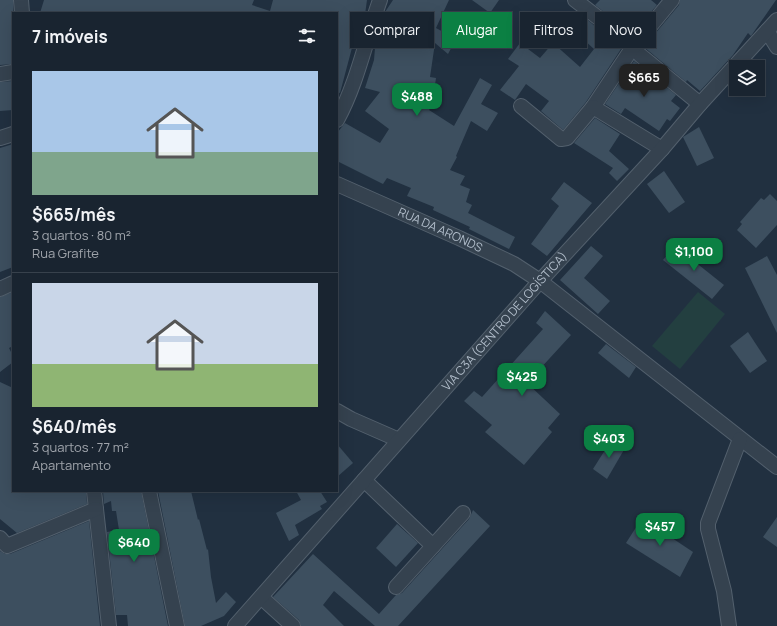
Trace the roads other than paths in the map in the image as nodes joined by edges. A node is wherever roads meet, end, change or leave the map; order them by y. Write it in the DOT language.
graph roads {
  1 [pos="21,0"];
  2 [pos="380,0"];
  3 [pos="575,0"];
  4 [pos="672,0"];
  5 [pos="22,12"];
  6 [pos="595,15"];
  7 [pos="656,19"];
  8 [pos="777,20"];
  9 [pos="767,31"];
  10 [pos="777,47"];
  11 [pos="632,48"];
  12 [pos="634,48"];
  13 [pos="12,72"];
  14 [pos="0,74"];
  15 [pos="700,104"];
  16 [pos="521,106"];
  17 [pos="593,108"];
  18 [pos="338,118"];
  19 [pos="12,134"];
  20 [pos="0,138"];
  21 [pos="662,149"];
  22 [pos="338,184"];
  23 [pos="540,281"];
  24 [pos="12,283"];
  25 [pos="0,289"];
  26 [pos="338,412"];
  27 [pos="740,439"];
  28 [pos="399,440"];
  29 [pos="777,467"];
  30 [pos="364,480"];
  31 [pos="94,492"];
  32 [pos="148,492"];
  33 [pos="96,509"];
  34 [pos="463,513"];
  35 [pos="2,546"];
  36 [pos="434,546"];
  37 [pos="396,587"];
  38 [pos="261,597"];
  39 [pos="109,626"];
  40 [pos="177,626"];
  41 [pos="235,626"];
  42 [pos="293,626"];
  43 [pos="729,626"];
  1 -- 5 [label="street"];
  2 -- 18 [label="street"];
  3 -- 6 [label="street"];
  4 -- 7 [label="street"];
  8 -- 9 [label="street, VIA C3A (CENTRO DE LOGÍSTICA)"];
  9 -- 10 [label="street"];
  9 -- 15 [label="street, VIA C3A (CENTRO DE LOGÍSTICA)"];
  11 -- 17 [label="street"];
  12 -- 15 [label="street"];
  13 -- 14 [label="street"];
  15 -- 21 [label="street, VIA C3A (CENTRO DE LOGÍSTICA)"];
  16 -- 17 [label="street"];
  17 -- 21 [label="street"];
  19 -- 20 [label="street"];
  21 -- 23 [label="street, VIA C3A (CENTRO DE LOGÍSTICA)"];
  22 -- 23 [label="street, RUA DA ARONDS"];
  23 -- 27 [label="street, RUA DA ARONDS"];
  23 -- 28 [label="street, VIA C3A (CENTRO DE LOGÍSTICA)"];
  24 -- 25 [label="street"];
  26 -- 28 [label="street"];
  27 -- 29 [label="street, RUA DA ARONDS"];
  27 -- 43 [label="street"];
  28 -- 30 [label="street, VIA C3A (CENTRO DE LOGÍSTICA)"];
  30 -- 36 [label="street"];
  30 -- 38 [label="street, VIA C3A (CENTRO DE LOGÍSTICA)"];
  31 -- 33 [label="street"];
  32 -- 40 [label="street"];
  33 -- 35 [label="street"];
  33 -- 39 [label="street"];
  34 -- 36 [label="street"];
  36 -- 37 [label="street"];
  38 -- 41 [label="street, VIA C3A (CENTRO DE LOGÍSTICA)"];
  38 -- 42 [label="street"];
}
